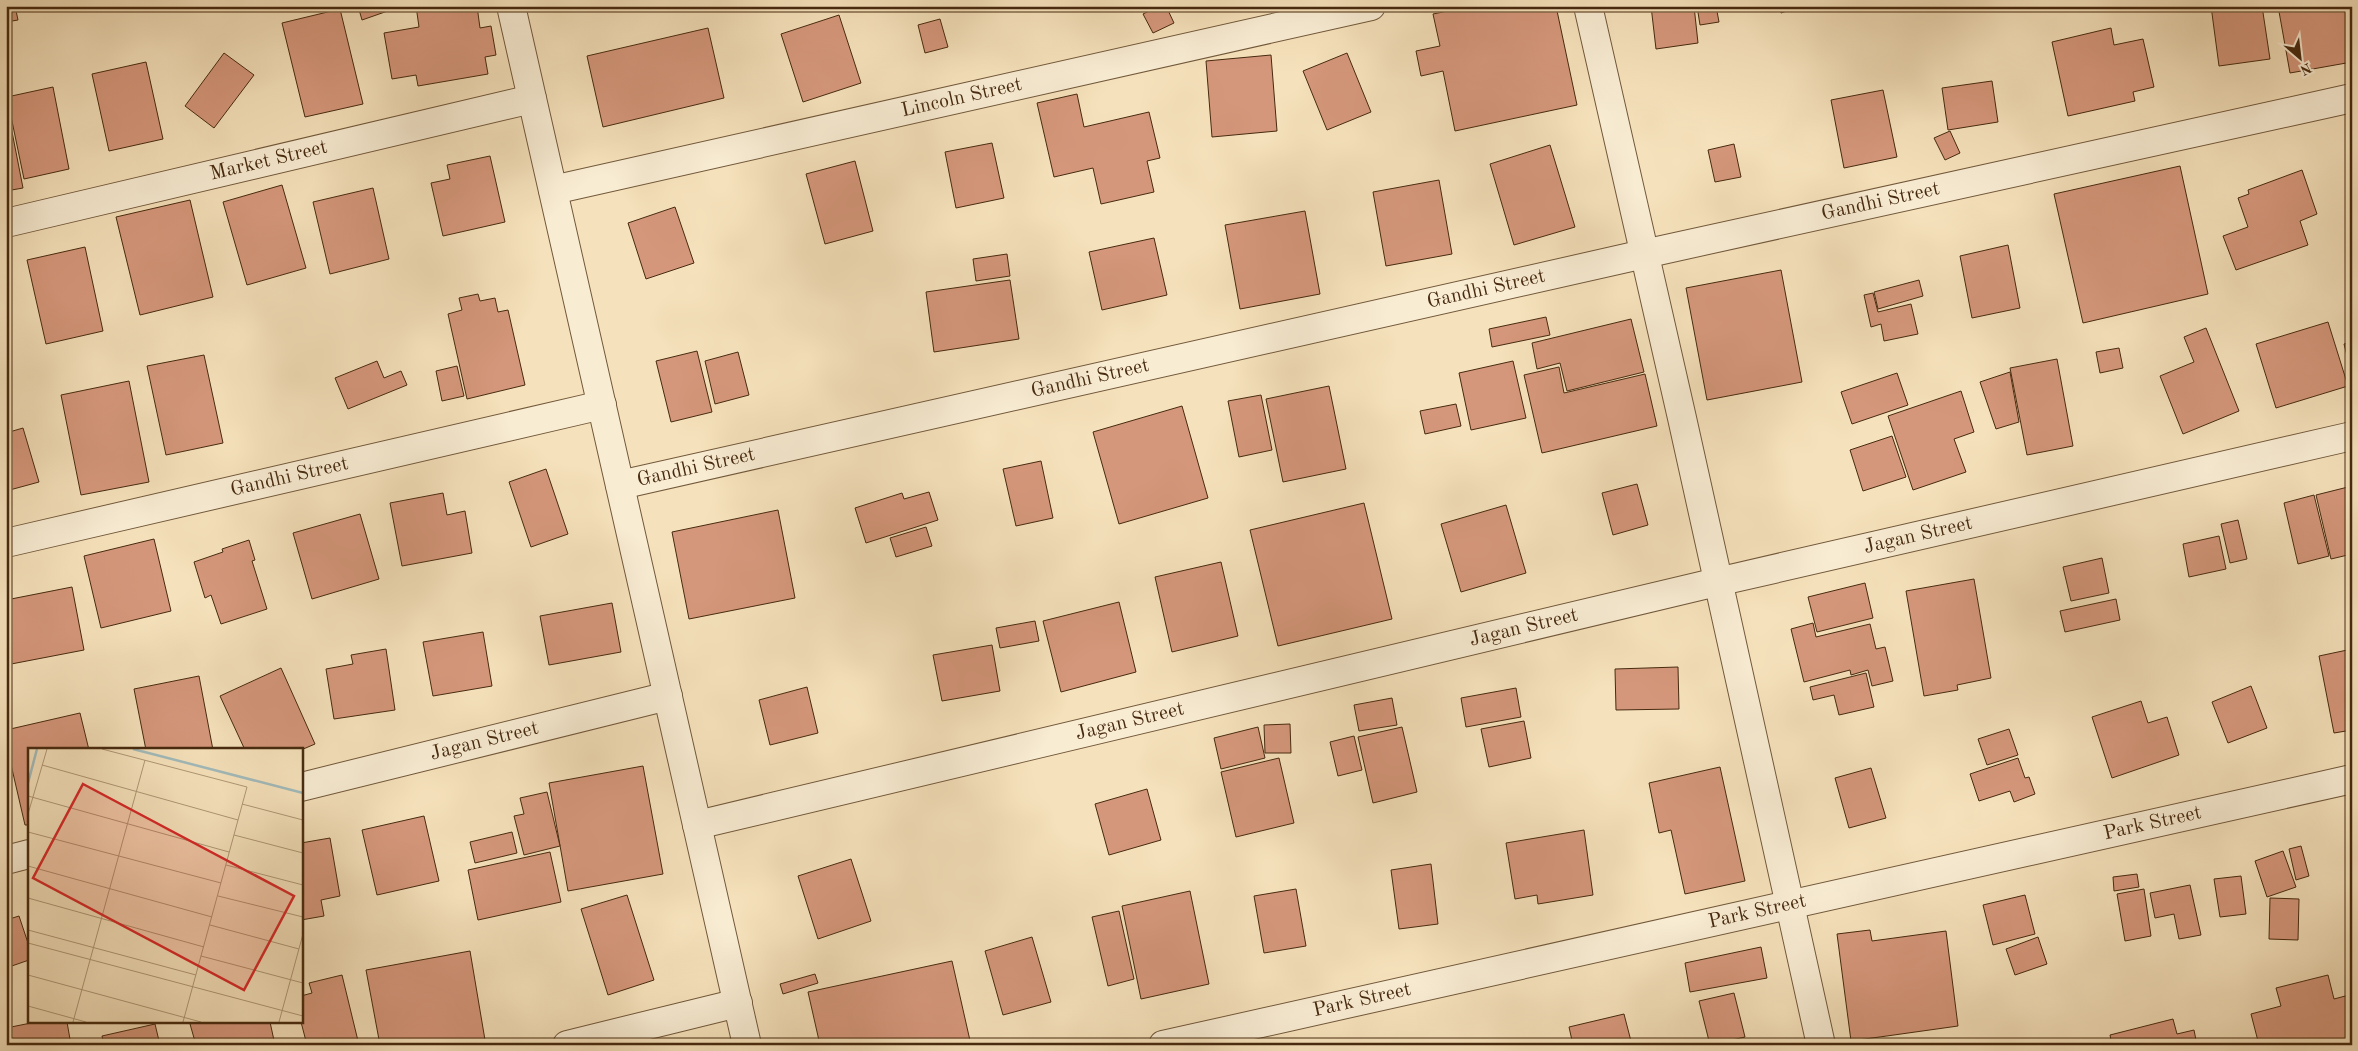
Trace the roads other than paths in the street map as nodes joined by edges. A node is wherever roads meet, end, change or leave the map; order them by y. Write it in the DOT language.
graph roads {
  1 [pos="511,6"];
  2 [pos="1371,6"];
  3 [pos="1588,6"];
  4 [pos="2352,98"];
  5 [pos="532,99"];
  6 [pos="553,190"];
  7 [pos="6,222"];
  8 [pos="1644,254"];
  9 [pos="602,405"];
  10 [pos="2352,436"];
  11 [pos="620,485"];
  12 [pos="6,543"];
  13 [pos="1717,582"];
  14 [pos="668,696"];
  15 [pos="2352,779"];
  16 [pos="302,787"];
  17 [pos="698,825"];
  18 [pos="28,854"];
  19 [pos="6,860"];
  20 [pos="1789,904"];
  21 [pos="738,1003"];
  22 [pos="567,1045"];
  23 [pos="748,1045"];
  24 [pos="1163,1045"];
  25 [pos="1821,1045"];
  1 -- 5 [label="street"];
  2 -- 6 [label="street, Lincoln Street"];
  3 -- 8 [label="street"];
  4 -- 8 [label="street, Gandhi Street"];
  5 -- 6 [label="street"];
  5 -- 7 [label="street, Market Street"];
  6 -- 9 [label="street"];
  8 -- 11 [label="street, Gandhi Street"];
  8 -- 13 [label="street"];
  9 -- 11 [label="street"];
  9 -- 12 [label="street, Gandhi Street"];
  10 -- 13 [label="street, Jagan Street"];
  11 -- 14 [label="street"];
  13 -- 17 [label="street, Jagan Street"];
  13 -- 20 [label="street"];
  14 -- 16 [label="street, Jagan Street"];
  14 -- 17 [label="street"];
  15 -- 20 [label="street, Park Street"];
  17 -- 21 [label="street"];
  18 -- 19 [label="street"];
  20 -- 24 [label="street, Park Street"];
  20 -- 25 [label="street"];
  21 -- 22 [label="street"];
  21 -- 23 [label="street"];
}
